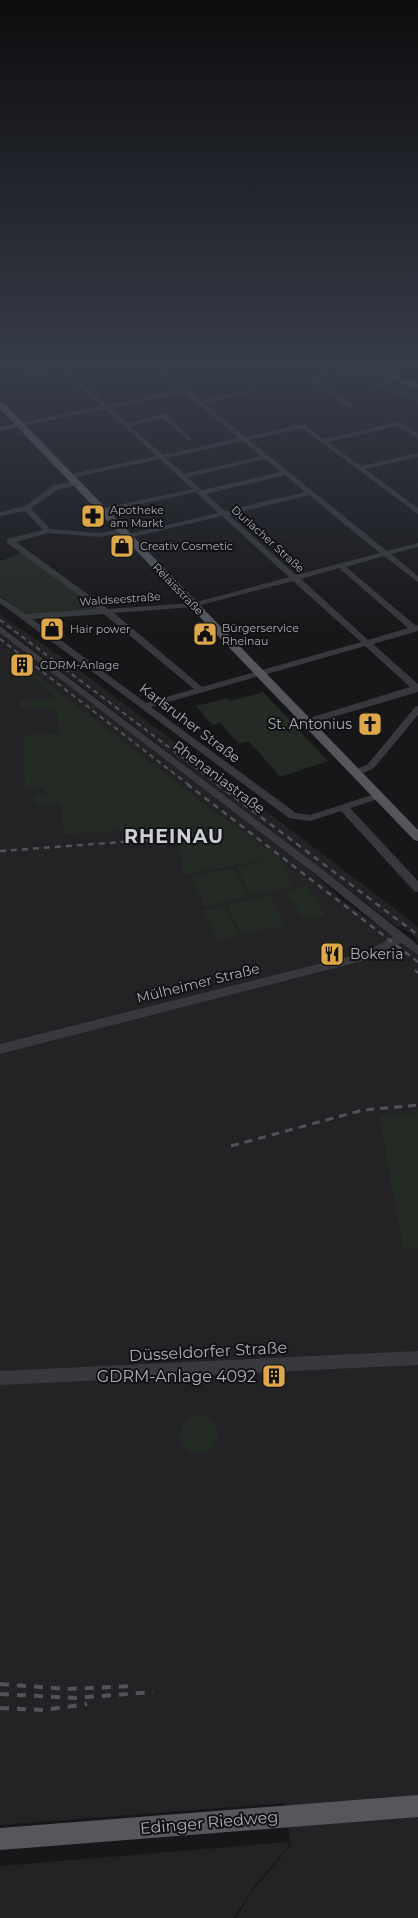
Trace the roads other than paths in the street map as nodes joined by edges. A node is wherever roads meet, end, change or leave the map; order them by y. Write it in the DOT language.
graph roads {
  1 [pos="47,454"];
  2 [pos="157,454"];
  3 [pos="177,454"];
  4 [pos="262,454"];
  5 [pos="340,454"];
  6 [pos="418,455"];
  7 [pos="161,457"];
  8 [pos="266,457"];
  9 [pos="360,468"];
  10 [pos="286,474"];
  11 [pos="182,476"];
  12 [pos="73,480"];
  13 [pos="198,491"];
  14 [pos="310,493"];
  15 [pos="27,508"];
  16 [pos="102,511"];
  17 [pos="418,512"];
  18 [pos="0,514"];
  19 [pos="223,514"];
  20 [pos="48,531"];
  21 [pos="124,534"];
  22 [pos="418,545"];
  23 [pos="385,554"];
  24 [pos="341,566"];
  25 [pos="294,578"];
  26 [pos="418,580"];
  27 [pos="0,599"];
  28 [pos="193,604"];
  29 [pos="106,611"];
  30 [pos="26,617"];
  31 [pos="416,628"];
  32 [pos="0,629"];
  33 [pos="365,643"];
  34 [pos="259,673"];
  35 [pos="417,689"];
  36 [pos="200,690"];
  37 [pos="144,706"];
  38 [pos="418,709"];
  39 [pos="306,722"];
  40 [pos="356,773"];
  41 [pos="378,796"];
  42 [pos="344,807"];
  43 [pos="418,837"];
  44 [pos="418,888"];
  45 [pos="401,938"];
  46 [pos="418,951"];
  47 [pos="0,1049"];
  48 [pos="418,1358"];
  49 [pos="0,1378"];
  50 [pos="418,1806"];
  51 [pos="0,1839"];
  1 -- 12 [label="main road, Relaisstraße"];
  2 -- 7 [label="street, Durlacher Straße"];
  3 -- 7 [label="street"];
  4 -- 8 [label="street"];
  5 -- 9 [label="street"];
  6 -- 9 [label="street"];
  7 -- 11 [label="street, Durlacher Straße"];
  7 -- 12 [label="street"];
  8 -- 10 [label="street"];
  8 -- 11 [label="street"];
  9 -- 17 [label="street"];
  10 -- 13 [label="street"];
  10 -- 14 [label="street"];
  11 -- 13 [label="street, Durlacher Straße"];
  12 -- 15 [label="street"];
  12 -- 16 [label="main road, Relaisstraße"];
  13 -- 16 [label="street"];
  13 -- 19 [label="street, Durlacher Straße"];
  14 -- 19 [label="street"];
  14 -- 23 [label="street"];
  15 -- 18 [label="street"];
  15 -- 20 [label="street"];
  16 -- 21 [label="main road, Relaisstraße"];
  19 -- 21 [label="street"];
  19 -- 25 [label="street, Durlacher Straße"];
  20 -- 21 [label="street"];
  20 -- 29 [label="street"];
  21 -- 28 [label="main road, Relaisstraße"];
  22 -- 23 [label="street, Waldseestraße"];
  23 -- 24 [label="street, Waldseestraße"];
  23 -- 26 [label="street"];
  24 -- 25 [label="street, Waldseestraße"];
  24 -- 31 [label="street"];
  25 -- 28 [label="street, Waldseestraße"];
  25 -- 33 [label="street, Durlacher Straße"];
  27 -- 30 [label="street, Karlsruher Straße"];
  28 -- 29 [label="street, Waldseestraße"];
  28 -- 34 [label="main road, Relaisstraße"];
  29 -- 30 [label="street, Waldseestraße"];
  29 -- 36 [label="street"];
  30 -- 37 [label="street, Karlsruher Straße"];
  31 -- 33 [label="street"];
  32 -- 45 [label="street, Rhenaniastraße"];
  33 -- 34 [label="street"];
  33 -- 35 [label="street, Durlacher Straße"];
  34 -- 36 [label="street"];
  34 -- 39 [label="main road, Relaisstraße"];
  35 -- 39 [label="street"];
  36 -- 37 [label="street"];
  37 -- 42 [label="street, Karlsruher Straße"];
  38 -- 40 [label="street"];
  39 -- 40 [label="main road, Relaisstraße"];
  40 -- 41 [label="main road, Relaisstraße"];
  41 -- 42 [label="street, Karlsruher Straße"];
  41 -- 43 [label="main road, Relaisstraße"];
  42 -- 44 [label="street"];
  45 -- 46 [label="street, Rhenaniastraße"];
  45 -- 47 [label="street, Mülheimer Straße"];
  48 -- 49 [label="street, Düsseldorfer Straße"];
  50 -- 51 [label="main road, Edinger Riedweg"];
}
